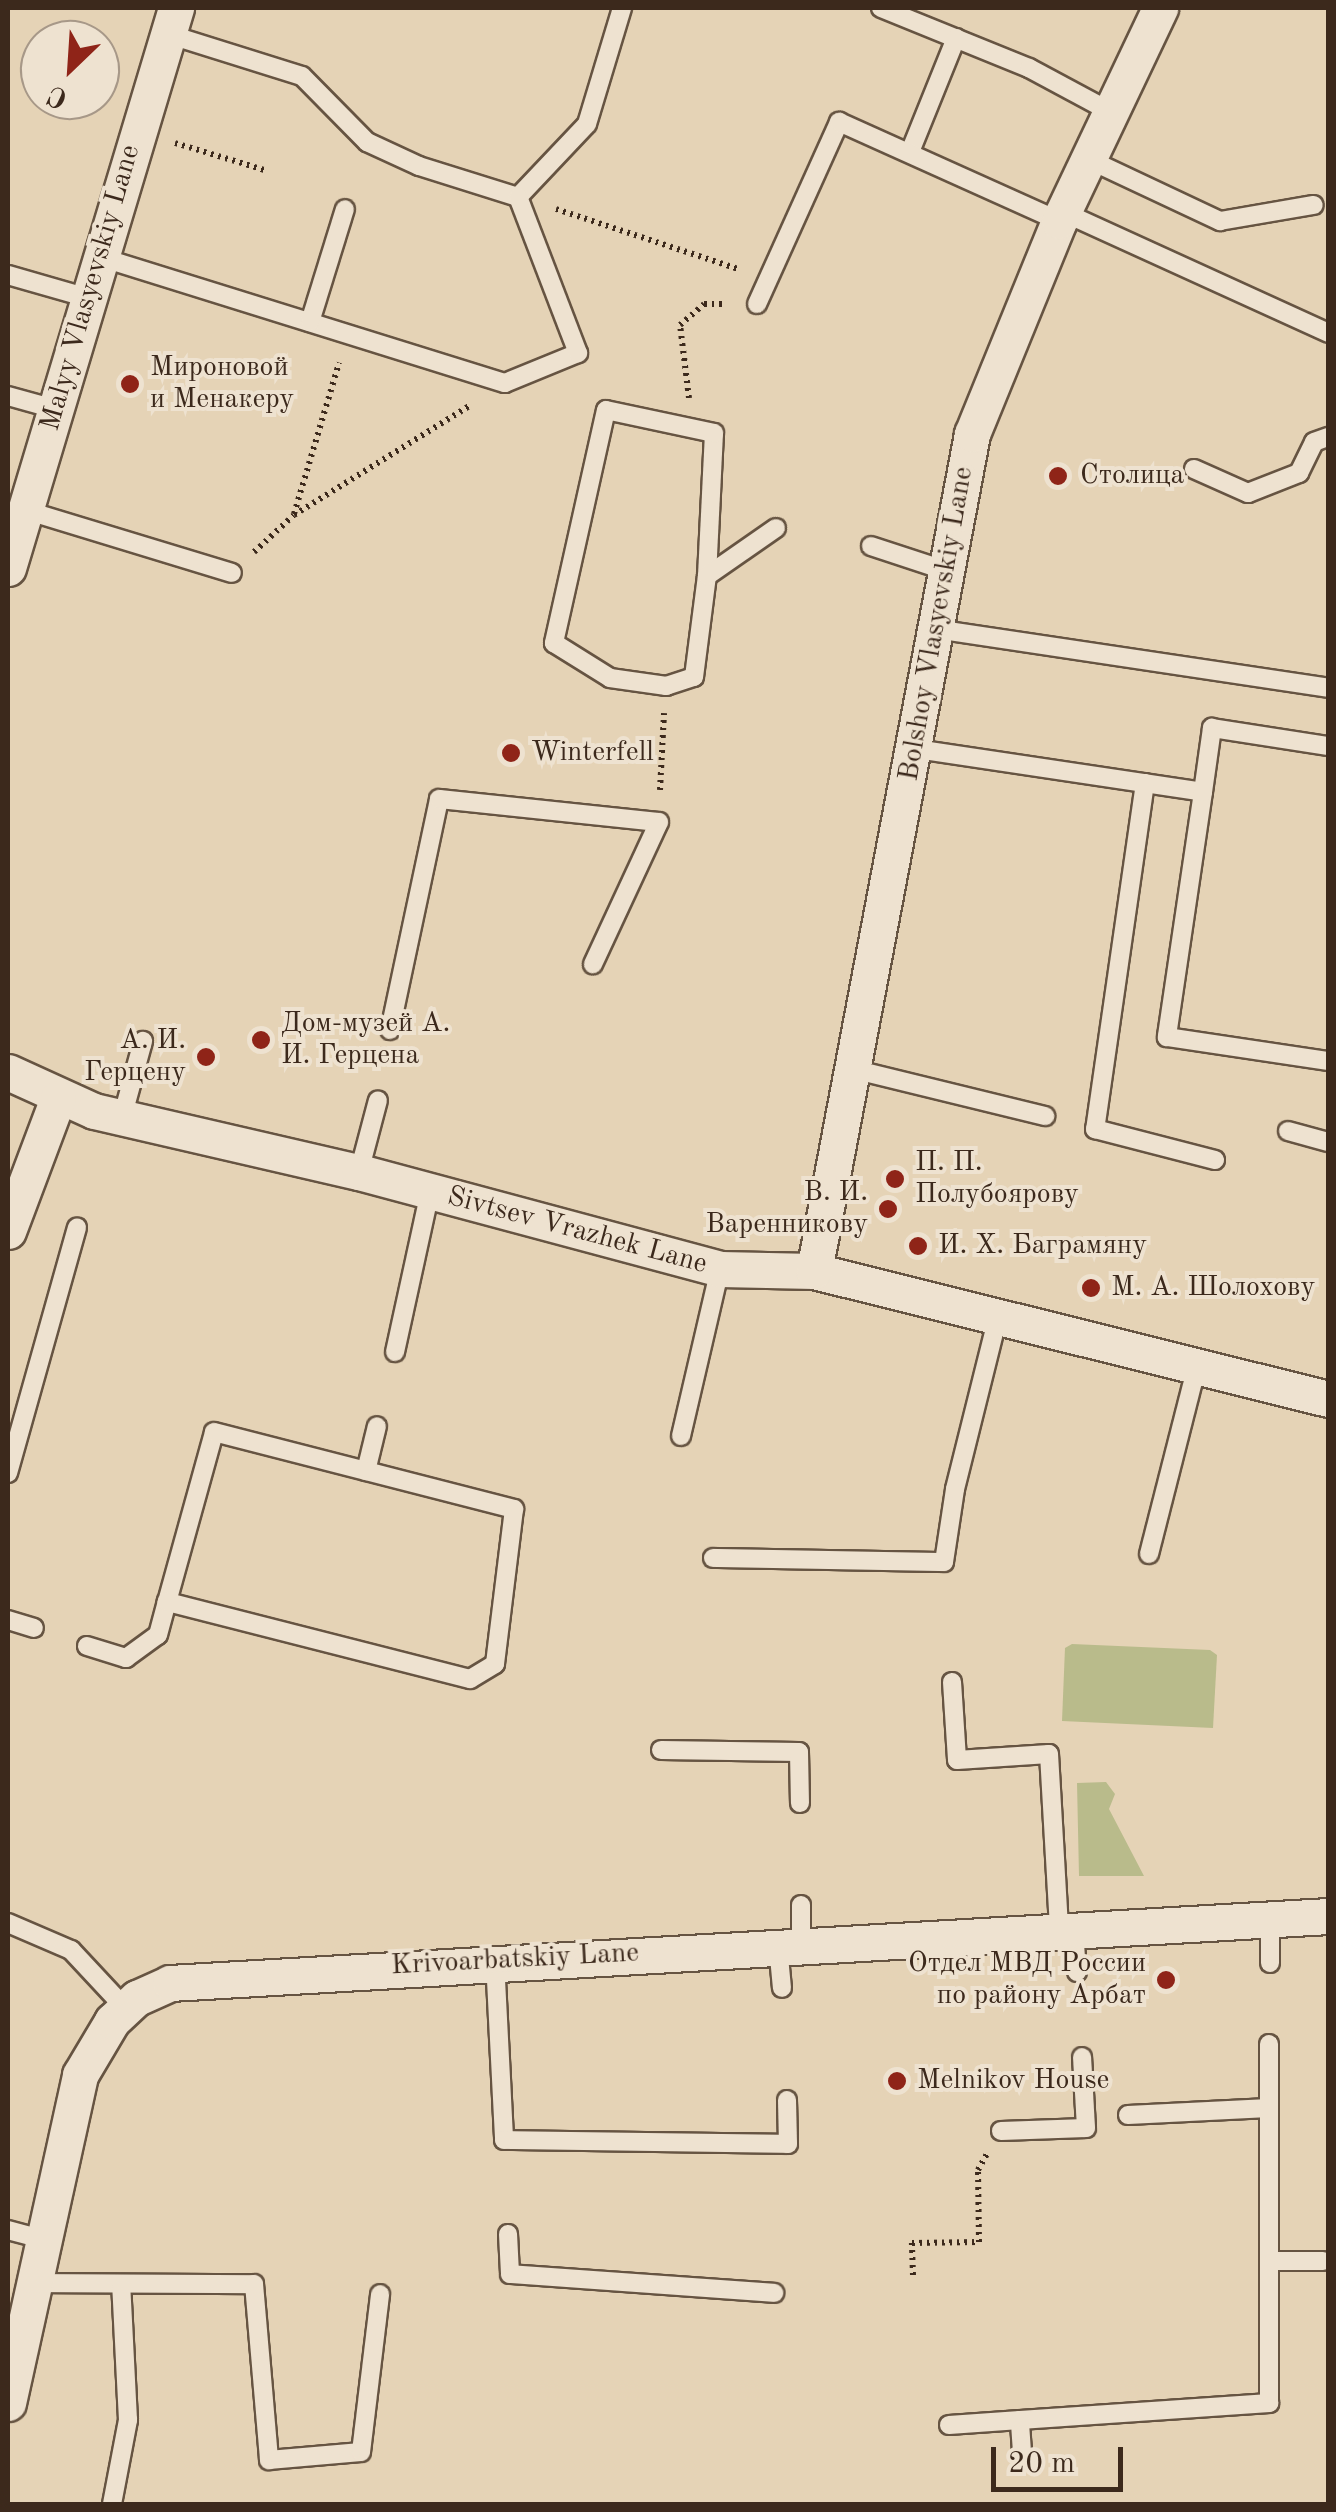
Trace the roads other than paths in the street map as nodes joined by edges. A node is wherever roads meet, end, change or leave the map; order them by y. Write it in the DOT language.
graph roads {
  1 [pos="622,8"];
  2 [pos="881,8"];
  3 [pos="1160,8"];
  4 [pos="172,21"];
  5 [pos="956,38"];
  6 [pos="1112,112"];
  7 [pos="910,152"];
  8 [pos="1088,159"];
  9 [pos="518,196"];
  10 [pos="1314,204"];
  11 [pos="345,208"];
  12 [pos="1061,217"];
  13 [pos="100,258"];
  14 [pos="8,275"];
  15 [pos="88,298"];
  16 [pos="757,304"];
  17 [pos="310,322"];
  18 [pos="1328,333"];
  19 [pos="8,396"];
  20 [pos="56,409"];
  21 [pos="1328,437"];
  22 [pos="1194,468"];
  23 [pos="25,510"];
  24 [pos="776,528"];
  25 [pos="872,546"];
  26 [pos="8,568"];
  27 [pos="944,570"];
  28 [pos="232,573"];
  29 [pos="707,576"];
  30 [pos="935,629"];
  31 [pos="1328,688"];
  32 [pos="1328,746"];
  33 [pos="916,749"];
  34 [pos="1146,783"];
  35 [pos="1203,792"];
  36 [pos="593,964"];
  37 [pos="390,1030"];
  38 [pos="143,1041"];
  39 [pos="1328,1061"];
  40 [pos="852,1069"];
  41 [pos="8,1072"];
  42 [pos="58,1098"];
  43 [pos="378,1100"];
  44 [pos="1045,1116"];
  45 [pos="122,1118"];
  46 [pos="1288,1132"];
  47 [pos="1328,1142"];
  48 [pos="1215,1160"];
  49 [pos="359,1172"];
  50 [pos="430,1192"];
  51 [pos="78,1228"];
  52 [pos="8,1231"];
  53 [pos="720,1270"];
  54 [pos="814,1271"];
  55 [pos="998,1316"];
  56 [pos="395,1352"];
  57 [pos="1197,1366"];
  58 [pos="1328,1399"];
  59 [pos="377,1426"];
  60 [pos="682,1436"];
  61 [pos="366,1471"];
  62 [pos="8,1473"];
  63 [pos="1149,1554"];
  64 [pos="712,1558"];
  65 [pos="167,1602"];
  66 [pos="8,1620"];
  67 [pos="34,1628"];
  68 [pos="87,1646"];
  69 [pos="952,1682"];
  70 [pos="661,1750"];
  71 [pos="800,1804"];
  72 [pos="801,1905"];
  73 [pos="1328,1916"];
  74 [pos="1270,1920"];
  75 [pos="8,1923"];
  76 [pos="1067,1930"];
  77 [pos="790,1945"];
  78 [pos="495,1960"];
  79 [pos="1270,1963"];
  80 [pos="1077,1972"];
  81 [pos="782,1988"];
  82 [pos="126,2008"];
  83 [pos="1269,2044"];
  84 [pos="1082,2057"];
  85 [pos="787,2100"];
  86 [pos="1269,2108"];
  87 [pos="1128,2115"];
  88 [pos="1001,2132"];
  89 [pos="8,2230"];
  90 [pos="508,2234"];
  91 [pos="42,2239"];
  92 [pos="1269,2260"];
  93 [pos="1324,2262"];
  94 [pos="33,2283"];
  95 [pos="121,2284"];
  96 [pos="774,2293"];
  97 [pos="380,2294"];
  98 [pos="8,2403"];
  99 [pos="1020,2420"];
  100 [pos="949,2425"];
  101 [pos="1022,2452"];
  102 [pos="112,2504"];
  1 -- 9 [label="lane"];
  2 -- 5 [label="lane"];
  3 -- 6 [label="street, Bolshoy Vlasyevskiy Lane"];
  4 -- 9 [label="lane"];
  4 -- 13 [label="street, Malyy Vlasyevskiy Lane"];
  5 -- 6 [label="lane"];
  5 -- 7 [label="lane"];
  6 -- 8 [label="street, Bolshoy Vlasyevskiy Lane"];
  7 -- 12 [label="lane"];
  7 -- 16 [label="lane"];
  8 -- 10 [label="lane"];
  8 -- 12 [label="street, Bolshoy Vlasyevskiy Lane"];
  9 -- 17 [label="lane"];
  11 -- 17 [label="lane"];
  12 -- 18 [label="lane"];
  12 -- 27 [label="street, Bolshoy Vlasyevskiy Lane"];
  13 -- 15 [label="street, Malyy Vlasyevskiy Lane"];
  13 -- 17 [label="lane"];
  14 -- 15 [label="lane"];
  15 -- 20 [label="street, Malyy Vlasyevskiy Lane"];
  19 -- 20 [label="lane"];
  20 -- 23 [label="street, Malyy Vlasyevskiy Lane"];
  21 -- 22 [label="lane"];
  23 -- 26 [label="street, Malyy Vlasyevskiy Lane"];
  23 -- 28 [label="lane"];
  24 -- 29 [label="lane"];
  25 -- 27 [label="lane"];
  27 -- 30 [label="street, Bolshoy Vlasyevskiy Lane"];
  29 -- 29 [label="lane"];
  30 -- 31 [label="lane"];
  30 -- 33 [label="street, Bolshoy Vlasyevskiy Lane"];
  32 -- 35 [label="lane"];
  33 -- 34 [label="lane"];
  33 -- 40 [label="street, Bolshoy Vlasyevskiy Lane"];
  34 -- 35 [label="lane"];
  34 -- 48 [label="lane"];
  35 -- 39 [label="lane"];
  36 -- 37 [label="lane"];
  38 -- 45 [label="lane"];
  40 -- 44 [label="lane"];
  40 -- 54 [label="street, Bolshoy Vlasyevskiy Lane"];
  41 -- 42 [label="street, Sivtsev Vrazhek Lane"];
  42 -- 45 [label="street, Sivtsev Vrazhek Lane"];
  42 -- 52 [label="street"];
  43 -- 49 [label="lane"];
  45 -- 49 [label="street, Sivtsev Vrazhek Lane"];
  46 -- 47 [label="lane"];
  49 -- 50 [label="street, Sivtsev Vrazhek Lane"];
  50 -- 53 [label="street, Sivtsev Vrazhek Lane"];
  50 -- 56 [label="lane"];
  51 -- 62 [label="lane"];
  53 -- 54 [label="street, Sivtsev Vrazhek Lane"];
  53 -- 60 [label="lane"];
  54 -- 55 [label="street, Sivtsev Vrazhek Lane"];
  55 -- 57 [label="street, Sivtsev Vrazhek Lane"];
  55 -- 64 [label="lane"];
  57 -- 58 [label="street, Sivtsev Vrazhek Lane"];
  57 -- 63 [label="lane"];
  59 -- 61 [label="lane"];
  61 -- 65 [label="lane"];
  61 -- 65 [label="lane"];
  65 -- 68 [label="lane"];
  66 -- 67 [label="lane"];
  69 -- 76 [label="lane"];
  70 -- 71 [label="lane"];
  72 -- 77 [label="lane"];
  73 -- 74 [label="street, Krivoarbatskiy Lane"];
  74 -- 76 [label="street, Krivoarbatskiy Lane"];
  74 -- 79 [label="lane"];
  75 -- 82 [label="lane"];
  76 -- 77 [label="street, Krivoarbatskiy Lane"];
  76 -- 80 [label="lane"];
  77 -- 78 [label="street, Krivoarbatskiy Lane"];
  77 -- 81 [label="lane"];
  78 -- 82 [label="street, Krivoarbatskiy Lane"];
  78 -- 85 [label="lane"];
  82 -- 91 [label="street, Krivoarbatskiy Lane"];
  83 -- 86 [label="lane"];
  84 -- 88 [label="lane"];
  86 -- 87 [label="lane"];
  86 -- 92 [label="lane"];
  89 -- 91 [label="lane"];
  90 -- 96 [label="lane"];
  91 -- 94 [label="street, Krivoarbatskiy Lane"];
  92 -- 93 [label="lane"];
  92 -- 99 [label="lane"];
  94 -- 95 [label="lane"];
  94 -- 98 [label="street, Krivoarbatskiy Lane"];
  95 -- 97 [label="lane"];
  95 -- 102 [label="lane"];
  99 -- 100 [label="lane"];
  99 -- 101 [label="lane"];
}
